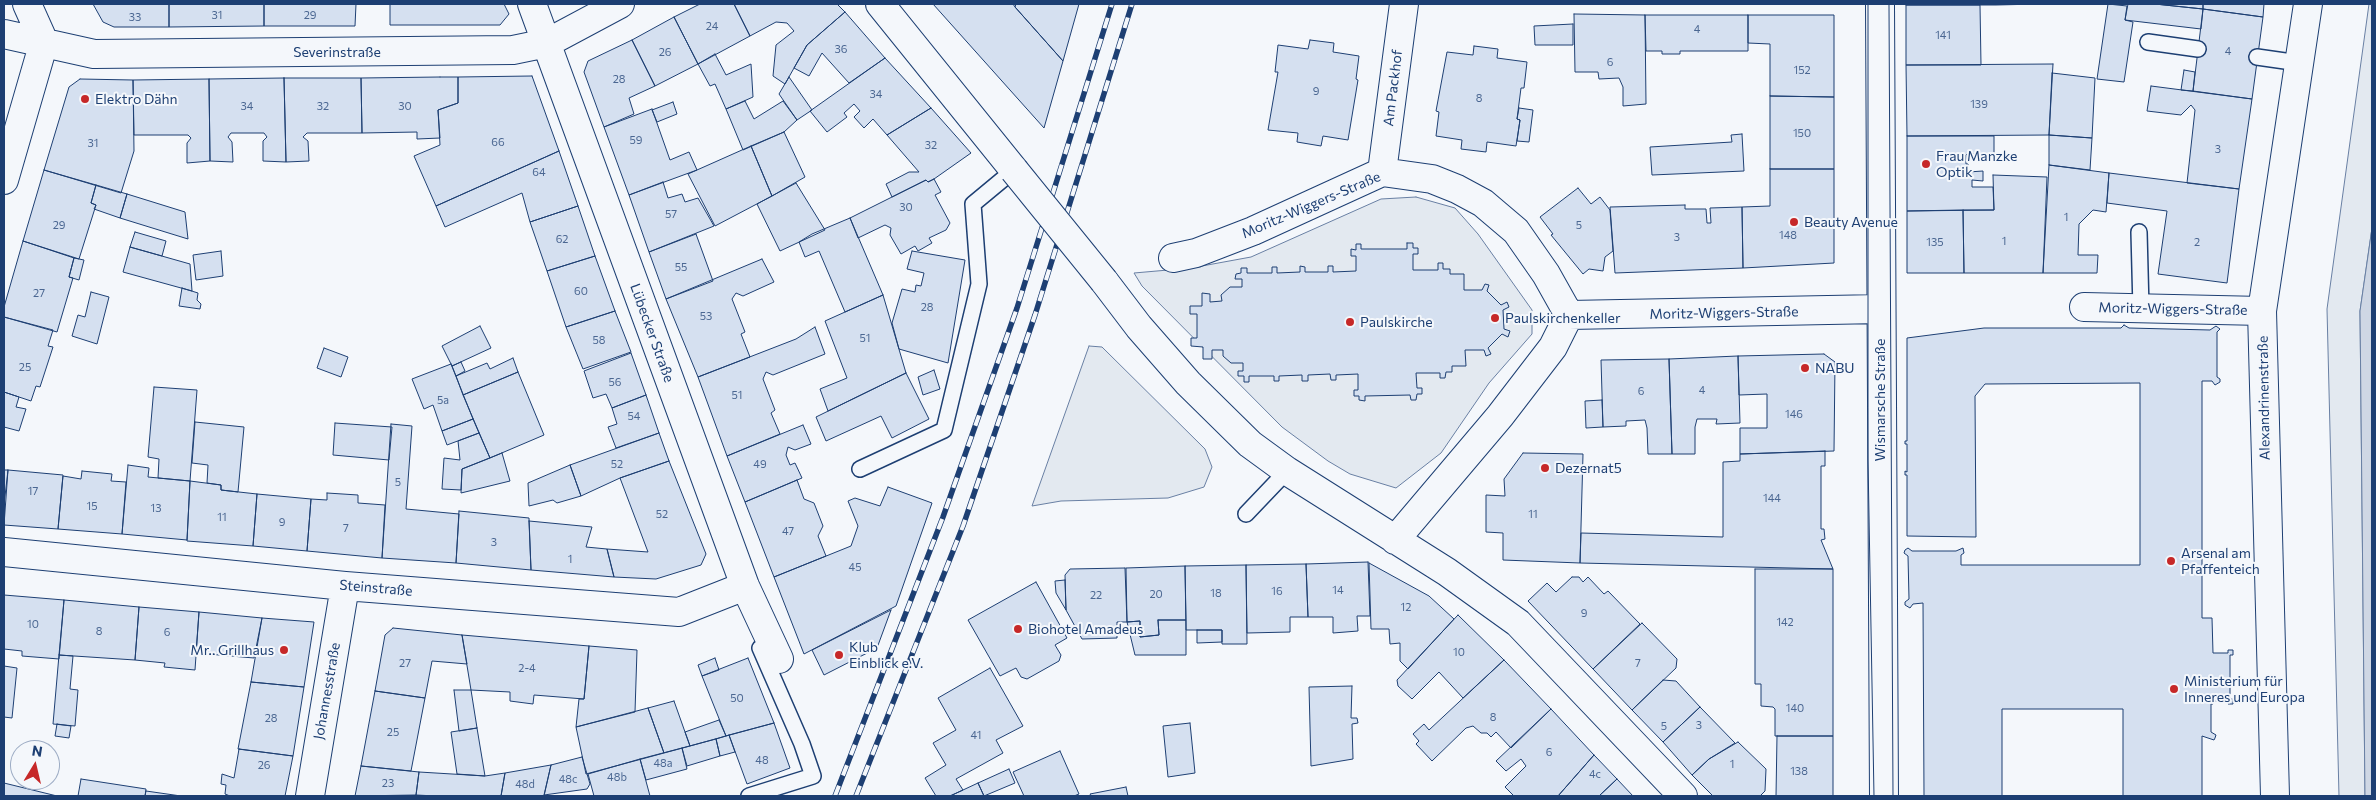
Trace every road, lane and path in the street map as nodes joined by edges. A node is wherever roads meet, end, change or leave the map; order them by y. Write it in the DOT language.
graph roads {
  1 [pos="27,4"];
  2 [pos="532,4"];
  3 [pos="620,4"];
  4 [pos="880,4"];
  5 [pos="1404,4"];
  6 [pos="1880,4"];
  7 [pos="2308,4"];
  8 [pos="4,34"];
  9 [pos="44,42"];
  10 [pos="2148,42"];
  11 [pos="547,43"];
  12 [pos="2198,49"];
  13 [pos="2258,57"];
  14 [pos="2299,63"];
  15 [pos="1014,170"];
  16 [pos="1382,172"];
  17 [pos="4,180"];
  18 [pos="2139,232"];
  19 [pos="1173,258"];
  20 [pos="2084,307"];
  21 [pos="1880,309"];
  22 [pos="2141,309"];
  23 [pos="2262,311"];
  24 [pos="1569,316"];
  25 [pos="860,469"];
  26 [pos="1287,471"];
  27 [pos="1246,514"];
  28 [pos="1395,540"];
  29 [pos="4,552"];
  30 [pos="345,586"];
  31 [pos="744,586"];
  32 [pos="775,650"];
  33 [pos="310,796"];
  34 [pos="749,796"];
  35 [pos="1683,796"];
  36 [pos="1884,796"];
  37 [pos="2275,796"];
  1 -- 9 [label="street"];
  2 -- 11 [label="street, Lübecker Straße"];
  3 -- 11 [label="street, Severinstraße"];
  4 -- 15 [label="street"];
  5 -- 16 [label="street, Am Packhof"];
  6 -- 21 [label="street, Wismarsche Straße"];
  7 -- 14 [label="street, Alexandrinenstraße"];
  8 -- 9 [label="street, Severinstraße"];
  9 -- 11 [label="street, Severinstraße"];
  9 -- 17 [label="street"];
  10 -- 12 [label="lane"];
  11 -- 31 [label="street, Lübecker Straße"];
  13 -- 14 [label="lane"];
  14 -- 23 [label="street, Alexandrinenstraße"];
  15 -- 25 [label="lane"];
  15 -- 26 [label="street, bridge"];
  16 -- 19 [label="street, Moritz-Wiggers-Straße"];
  16 -- 24 [label="street, Moritz-Wiggers-Straße"];
  18 -- 22 [label="lane"];
  20 -- 22 [label="street, Moritz-Wiggers-Straße"];
  21 -- 24 [label="street, Moritz-Wiggers-Straße"];
  21 -- 36 [label="street, Wismarsche Straße"];
  22 -- 23 [label="street, Moritz-Wiggers-Straße"];
  23 -- 37 [label="street, Alexandrinenstraße"];
  24 -- 28 [label="street"];
  26 -- 27 [label="lane"];
  26 -- 28 [label="street"];
  28 -- 35 [label="street"];
  29 -- 30 [label="street, Steinstraße"];
  30 -- 31 [label="street, Steinstraße"];
  30 -- 33 [label="street, Johannesstraße"];
  31 -- 32 [label="street, Lübecker Straße"];
  32 -- 34 [label="lane"];
}
